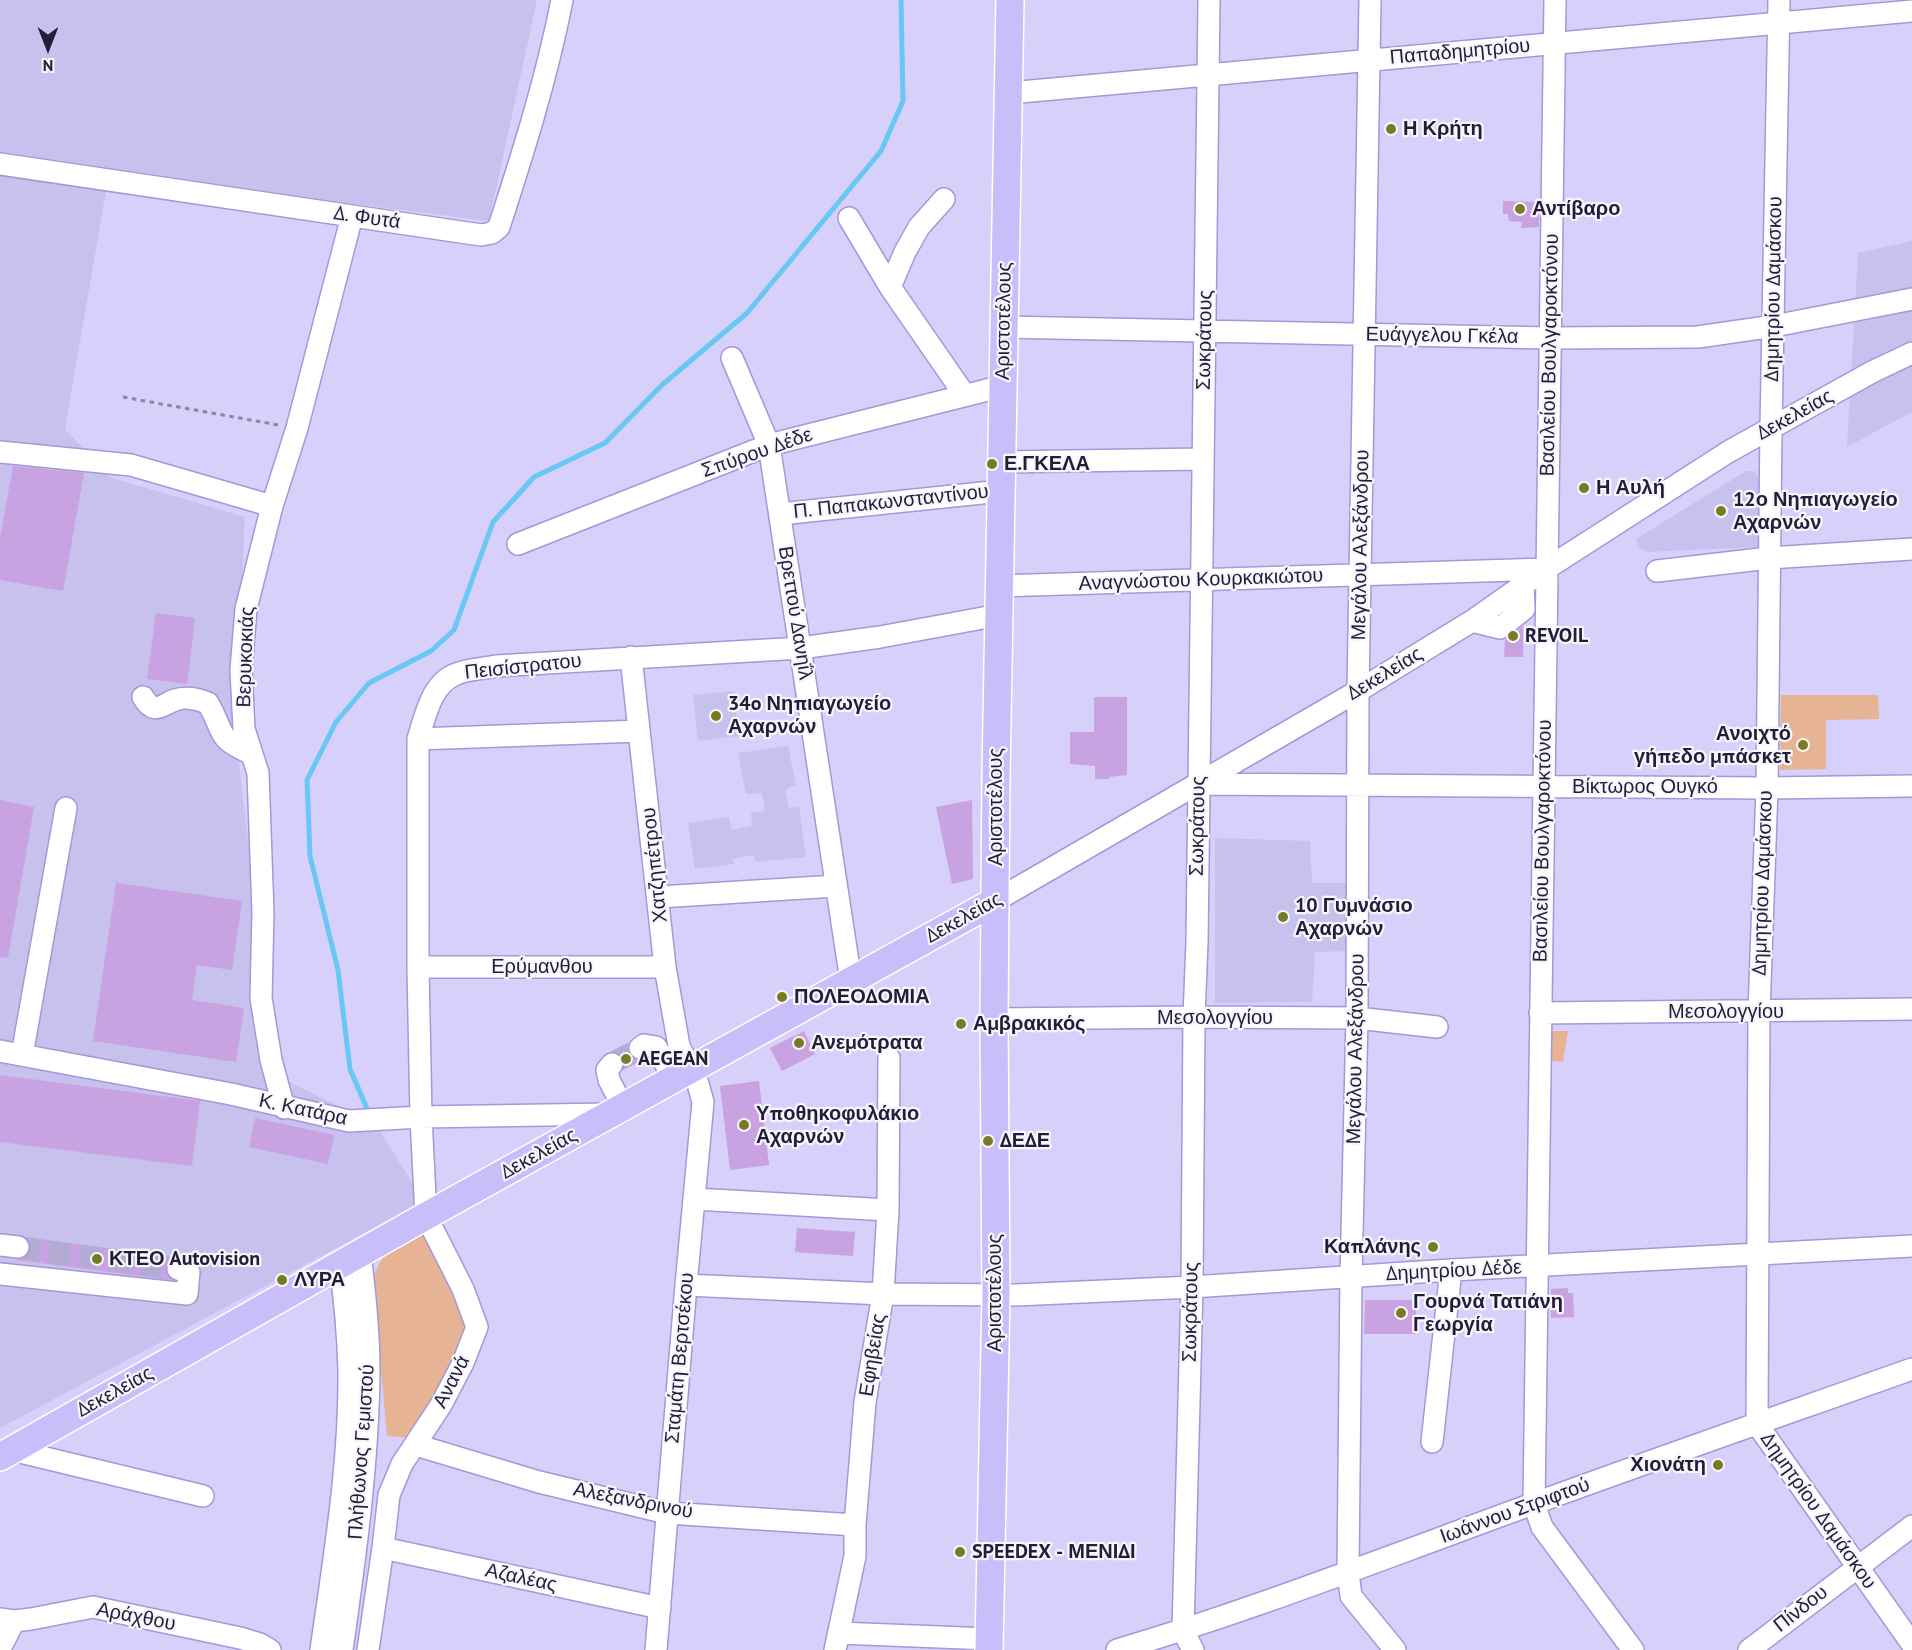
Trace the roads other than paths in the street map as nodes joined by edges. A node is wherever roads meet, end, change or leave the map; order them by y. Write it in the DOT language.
graph roads {
  1 [pos="562,0"];
  2 [pos="1010,0"];
  3 [pos="1209,0"];
  4 [pos="1370,0"];
  5 [pos="1555,0"];
  6 [pos="1779,0"];
  7 [pos="1912,11"];
  8 [pos="1779,25"];
  9 [pos="1554,44"];
  10 [pos="1370,60"];
  11 [pos="1209,75"];
  12 [pos="1009,93"];
  13 [pos="0,164"];
  14 [pos="944,200"];
  15 [pos="352,216"];
  16 [pos="849,218"];
  17 [pos="890,287"];
  18 [pos="1912,299"];
  19 [pos="1774,326"];
  20 [pos="1004,327"];
  21 [pos="1206,331"];
  22 [pos="1366,334"];
  23 [pos="1550,338"];
  24 [pos="1912,353"];
  25 [pos="732,358"];
  26 [pos="1003,386"];
  27 [pos="964,394"];
  28 [pos="1771,427"];
  29 [pos="769,445"];
  30 [pos="0,452"];
  31 [pos="1202,459"];
  32 [pos="1002,462"];
  33 [pos="1001,490"];
  34 [pos="272,506"];
  35 [pos="780,514"];
  36 [pos="518,544"];
  37 [pos="1912,549"];
  38 [pos="1769,558"];
  39 [pos="1546,569"];
  40 [pos="1657,571"];
  41 [pos="1360,574"];
  42 [pos="1201,580"];
  43 [pos="1523,585"];
  44 [pos="999,586"];
  45 [pos="1524,609"];
  46 [pos="999,615"];
  47 [pos="1472,621"];
  48 [pos="1545,630"];
  49 [pos="801,648"];
  50 [pos="631,657"];
  51 [pos="1358,691"];
  52 [pos="144,697"];
  53 [pos="639,731"];
  54 [pos="418,739"];
  55 [pos="252,754"];
  56 [pos="1246,757"];
  57 [pos="1198,784"];
  58 [pos="1252,784"];
  59 [pos="1359,785"];
  60 [pos="1912,786"];
  61 [pos="1544,787"];
  62 [pos="1767,788"];
  63 [pos="66,808"];
  64 [pos="836,886"];
  65 [pos="659,897"];
  66 [pos="996,901"];
  67 [pos="418,967"];
  68 [pos="665,967"];
  69 [pos="851,981"];
  70 [pos="1912,1009"];
  71 [pos="1759,1012"];
  72 [pos="1540,1013"];
  73 [pos="1194,1017"];
  74 [pos="1357,1018"];
  75 [pos="994,1019"];
  76 [pos="1437,1027"];
  77 [pos="640,1048"];
  78 [pos="0,1051"];
  79 [pos="21,1054"];
  80 [pos="889,1058"];
  81 [pos="612,1064"];
  82 [pos="682,1074"];
  83 [pos="284,1108"];
  84 [pos="617,1111"];
  85 [pos="421,1118"];
  86 [pos="695,1199"];
  87 [pos="888,1210"];
  88 [pos="426,1216"];
  89 [pos="1912,1246"];
  90 [pos="1756,1254"];
  91 [pos="350,1260"];
  92 [pos="1538,1266"];
  93 [pos="177,1269"];
  94 [pos="1451,1270"];
  95 [pos="0,1274"];
  96 [pos="1351,1277"];
  97 [pos="686,1285"];
  98 [pos="1192,1287"];
  99 [pos="883,1294"];
  100 [pos="996,1295"];
  101 [pos="1912,1369"];
  102 [pos="1757,1424"];
  103 [pos="1432,1442"];
  104 [pos="416,1445"];
  105 [pos="6,1453"];
  106 [pos="202,1496"];
  107 [pos="1534,1504"];
  108 [pos="667,1512"];
  109 [pos="855,1525"];
  110 [pos="1912,1526"];
  111 [pos="383,1548"];
  112 [pos="1857,1566"];
  113 [pos="1348,1573"];
  114 [pos="660,1608"];
  115 [pos="7,1620"];
  116 [pos="1183,1630"];
  117 [pos="837,1642"];
  118 [pos="1912,1644"];
  119 [pos="989,1645"];
  120 [pos="0,1649"];
  121 [pos="270,1650"];
  122 [pos="321,1650"];
  123 [pos="342,1650"];
  124 [pos="368,1650"];
  125 [pos="656,1650"];
  126 [pos="1117,1650"];
  127 [pos="1193,1650"];
  128 [pos="1395,1650"];
  129 [pos="1633,1650"];
  130 [pos="1749,1650"];
  1 -- 15 [label="street, Δ. Φυτά"];
  2 -- 12 [label="main road, Αριστοτέλους"];
  3 -- 11 [label="street, Σωκράτους"];
  4 -- 10 [label="street, Μεγάλου Αλεξάνδρου"];
  5 -- 9 [label="street, Βασιλείου Βουλγαροκτόνου"];
  6 -- 8 [label="street, Δημητρίου Δαμάσκου"];
  7 -- 8 [label="street, Παπαδημητρίου"];
  8 -- 9 [label="street, Παπαδημητρίου"];
  8 -- 19 [label="street, Δημητρίου Δαμάσκου"];
  9 -- 10 [label="street, Παπαδημητρίου"];
  9 -- 23 [label="street, Βασιλείου Βουλγαροκτόνου"];
  10 -- 11 [label="street, Παπαδημητρίου"];
  10 -- 22 [label="street, Μεγάλου Αλεξάνδρου"];
  11 -- 12 [label="street, Παπαδημητρίου"];
  11 -- 21 [label="street, Σωκράτους"];
  12 -- 20 [label="main road, Αριστοτέλους"];
  13 -- 15 [label="street, Δ. Φυτά"];
  14 -- 17 [label="street"];
  15 -- 34 [label="street, Βερυκοκιάς"];
  16 -- 17 [label="street"];
  17 -- 27 [label="street"];
  18 -- 19 [label="street, Ευάγγελου Γκέλα"];
  19 -- 23 [label="street, Ευάγγελου Γκέλα"];
  19 -- 28 [label="street, Δημητρίου Δαμάσκου"];
  20 -- 21 [label="street, Ευάγγελου Γκέλα"];
  20 -- 26 [label="main road, Αριστοτέλους"];
  21 -- 22 [label="street, Ευάγγελου Γκέλα"];
  21 -- 31 [label="street, Σωκράτους"];
  22 -- 23 [label="street, Ευάγγελου Γκέλα"];
  22 -- 41 [label="street, Μεγάλου Αλεξάνδρου"];
  23 -- 39 [label="street, Βασιλείου Βουλγαροκτόνου"];
  24 -- 28 [label="street, Δεκελείας"];
  25 -- 29 [label="street, Βρεττού Δανηΐλ"];
  26 -- 27 [label="street, Σπύρου Δέδε"];
  26 -- 32 [label="main road, Αριστοτέλους"];
  27 -- 29 [label="street, Σπύρου Δέδε"];
  28 -- 38 [label="street, Δημητρίου Δαμάσκου"];
  28 -- 39 [label="street, Δεκελείας"];
  29 -- 35 [label="street, Βρεττού Δανηΐλ"];
  29 -- 36 [label="street, Σπύρου Δέδε"];
  30 -- 34 [label="street"];
  31 -- 32 [label="street"];
  31 -- 42 [label="street, Σωκράτους"];
  32 -- 33 [label="main road, Αριστοτέλους"];
  33 -- 35 [label="street, Π. Παπακωνσταντίνου"];
  33 -- 44 [label="main road, Αριστοτέλους"];
  34 -- 55 [label="street, Βερυκοκιάς"];
  35 -- 49 [label="street, Βρεττού Δανηΐλ"];
  37 -- 38 [label="street"];
  38 -- 40 [label="street"];
  38 -- 62 [label="street, Δημητρίου Δαμάσκου"];
  39 -- 41 [label="street, Αναγνώστου Κουρκακιώτου"];
  39 -- 43 [label="street, Δεκελείας"];
  39 -- 48 [label="street, Βασιλείου Βουλγαροκτόνου"];
  41 -- 42 [label="street, Αναγνώστου Κουρκακιώτου"];
  41 -- 51 [label="street, Μεγάλου Αλεξάνδρου"];
  42 -- 44 [label="street, Αναγνώστου Κουρκακιώτου"];
  42 -- 57 [label="street, Σωκράτους"];
  43 -- 45 [label="street"];
  43 -- 47 [label="street, Δεκελείας"];
  44 -- 46 [label="main road, Αριστοτέλους"];
  45 -- 47 [label="street"];
  45 -- 48 [label="street"];
  46 -- 49 [label="street, Πεισίστρατου"];
  46 -- 66 [label="main road, Αριστοτέλους"];
  47 -- 51 [label="street, Δεκελείας"];
  48 -- 61 [label="street, Βασιλείου Βουλγαροκτόνου"];
  49 -- 50 [label="street, Πεισίστρατου"];
  49 -- 64 [label="street, Βρεττού Δανηΐλ"];
  50 -- 53 [label="street, Χατζηπέτρου"];
  50 -- 54 [label="street, Πεισίστρατου"];
  51 -- 56 [label="street, Δεκελείας"];
  51 -- 59 [label="street, Μεγάλου Αλεξάνδρου"];
  52 -- 55 [label="street"];
  53 -- 54 [label="street"];
  53 -- 65 [label="street, Χατζηπέτρου"];
  54 -- 67 [label="street, Πεισίστρατου"];
  55 -- 83 [label="street, Βερυκοκιάς"];
  56 -- 57 [label="street, Δεκελείας"];
  56 -- 58 [label="street"];
  57 -- 58 [label="street, Βίκτωρος Ουγκό"];
  57 -- 66 [label="street, Δεκελείας"];
  57 -- 73 [label="street, Σωκράτους"];
  58 -- 59 [label="street, Βίκτωρος Ουγκό"];
  59 -- 61 [label="street, Βίκτωρος Ουγκό"];
  59 -- 74 [label="street, Μεγάλου Αλεξάνδρου"];
  60 -- 62 [label="street, Βίκτωρος Ουγκό"];
  61 -- 62 [label="street, Βίκτωρος Ουγκό"];
  61 -- 72 [label="street, Βασιλείου Βουλγαροκτόνου"];
  62 -- 71 [label="street, Δημητρίου Δαμάσκου"];
  63 -- 79 [label="street"];
  64 -- 65 [label="street"];
  64 -- 69 [label="street, Βρεττού Δανηΐλ"];
  65 -- 68 [label="street, Χατζηπέτρου"];
  66 -- 69 [label="main road, Δεκελείας"];
  66 -- 75 [label="main road, Αριστοτέλους"];
  67 -- 68 [label="street, Ερύμανθου"];
  67 -- 85 [label="street, Πεισίστρατου"];
  68 -- 82 [label="street, Χατζηπέτρου"];
  69 -- 82 [label="main road, Δεκελείας"];
  70 -- 71 [label="street, Μεσολογγίου"];
  71 -- 72 [label="street, Μεσολογγίου"];
  71 -- 90 [label="street, Δημητρίου Δαμάσκου"];
  72 -- 92 [label="street, Βασιλείου Βουλγαροκτόνου"];
  73 -- 74 [label="street, Μεσολογγίου"];
  73 -- 75 [label="street, Μεσολογγίου"];
  73 -- 98 [label="street, Σωκράτους"];
  74 -- 76 [label="street, Μεσολογγίου"];
  74 -- 96 [label="street, Μεγάλου Αλεξάνδρου"];
  75 -- 100 [label="main road, Αριστοτέλους"];
  77 -- 82 [label="street"];
  78 -- 79 [label="street, Κ. Κατάρα"];
  79 -- 83 [label="street, Κ. Κατάρα"];
  80 -- 87 [label="street, Εφηβείας"];
  81 -- 84 [label="street"];
  82 -- 84 [label="main road, Δεκελείας"];
  82 -- 86 [label="street, Σταμάτη Βερτσέκου"];
  83 -- 85 [label="street, Κ. Κατάρα"];
  84 -- 85 [label="street, Κ. Κατάρα"];
  84 -- 88 [label="main road, Δεκελείας"];
  85 -- 88 [label="street, Πεισίστρατου"];
  86 -- 87 [label="street"];
  86 -- 97 [label="street, Σταμάτη Βερτσέκου"];
  87 -- 99 [label="street, Εφηβείας"];
  88 -- 91 [label="main road, Δεκελείας"];
  88 -- 104 [label="street, Ανανά"];
  89 -- 90 [label="street, Δημητρίου Δέδε"];
  90 -- 92 [label="street, Δημητρίου Δέδε"];
  90 -- 102 [label="street, Δημητρίου Δαμάσκου"];
  91 -- 105 [label="main road, Δεκελείας"];
  91 -- 122 [label="street, Πλήθωνος Γεμιστού"];
  91 -- 123 [label="street, Πλήθωνος Γεμιστού"];
  92 -- 94 [label="street, Δημητρίου Δέδε"];
  92 -- 107 [label="street, Βασιλείου Βουλγαροκτόνου"];
  93 -- 95 [label="street"];
  94 -- 96 [label="street, Δημητρίου Δέδε"];
  94 -- 103 [label="street"];
  96 -- 98 [label="street, Δημητρίου Δέδε"];
  96 -- 113 [label="street, Μεγάλου Αλεξάνδρου"];
  97 -- 99 [label="street, Δημητρίου Δέδε"];
  97 -- 108 [label="street, Σταμάτη Βερτσέκου"];
  98 -- 100 [label="street, Δημητρίου Δέδε"];
  98 -- 116 [label="street, Σωκράτους"];
  99 -- 100 [label="street, Δημητρίου Δέδε"];
  99 -- 109 [label="street, Εφηβείας"];
  100 -- 119 [label="main road, Αριστοτέλους"];
  101 -- 102 [label="street, Ιωάννου Στριφτού"];
  102 -- 107 [label="street, Ιωάννου Στριφτού"];
  102 -- 112 [label="street, Δημητρίου Δαμάσκου"];
  104 -- 108 [label="street, Αλεξανδρινού"];
  104 -- 111 [label="street, Ανανά"];
  105 -- 106 [label="street"];
  107 -- 113 [label="street, Ιωάννου Στριφτού"];
  107 -- 129 [label="street, Βασιλείου Βουλγαροκτόνου"];
  108 -- 109 [label="street, Αλεξανδρινού"];
  108 -- 114 [label="street, Σταμάτη Βερτσέκου"];
  109 -- 117 [label="street, Εφηβείας"];
  110 -- 112 [label="street, Πίνδου"];
  111 -- 114 [label="street, Αζαλέας"];
  111 -- 124 [label="street, Πλήθωνος Γεμιστού"];
  112 -- 118 [label="street, Δημητρίου Δαμάσκου"];
  112 -- 130 [label="street, Πίνδου"];
  113 -- 116 [label="street, Ιωάννου Στριφτού"];
  113 -- 128 [label="street, Μεγάλου Αλεξάνδρου"];
  114 -- 125 [label="street, Σταμάτη Βερτσέκου"];
  115 -- 120 [label="street"];
  115 -- 121 [label="street, Αράχθου"];
  116 -- 126 [label="street, Ιωάννου Στριφτού"];
  116 -- 127 [label="street, Σωκράτους"];
  117 -- 119 [label="street"];
}
